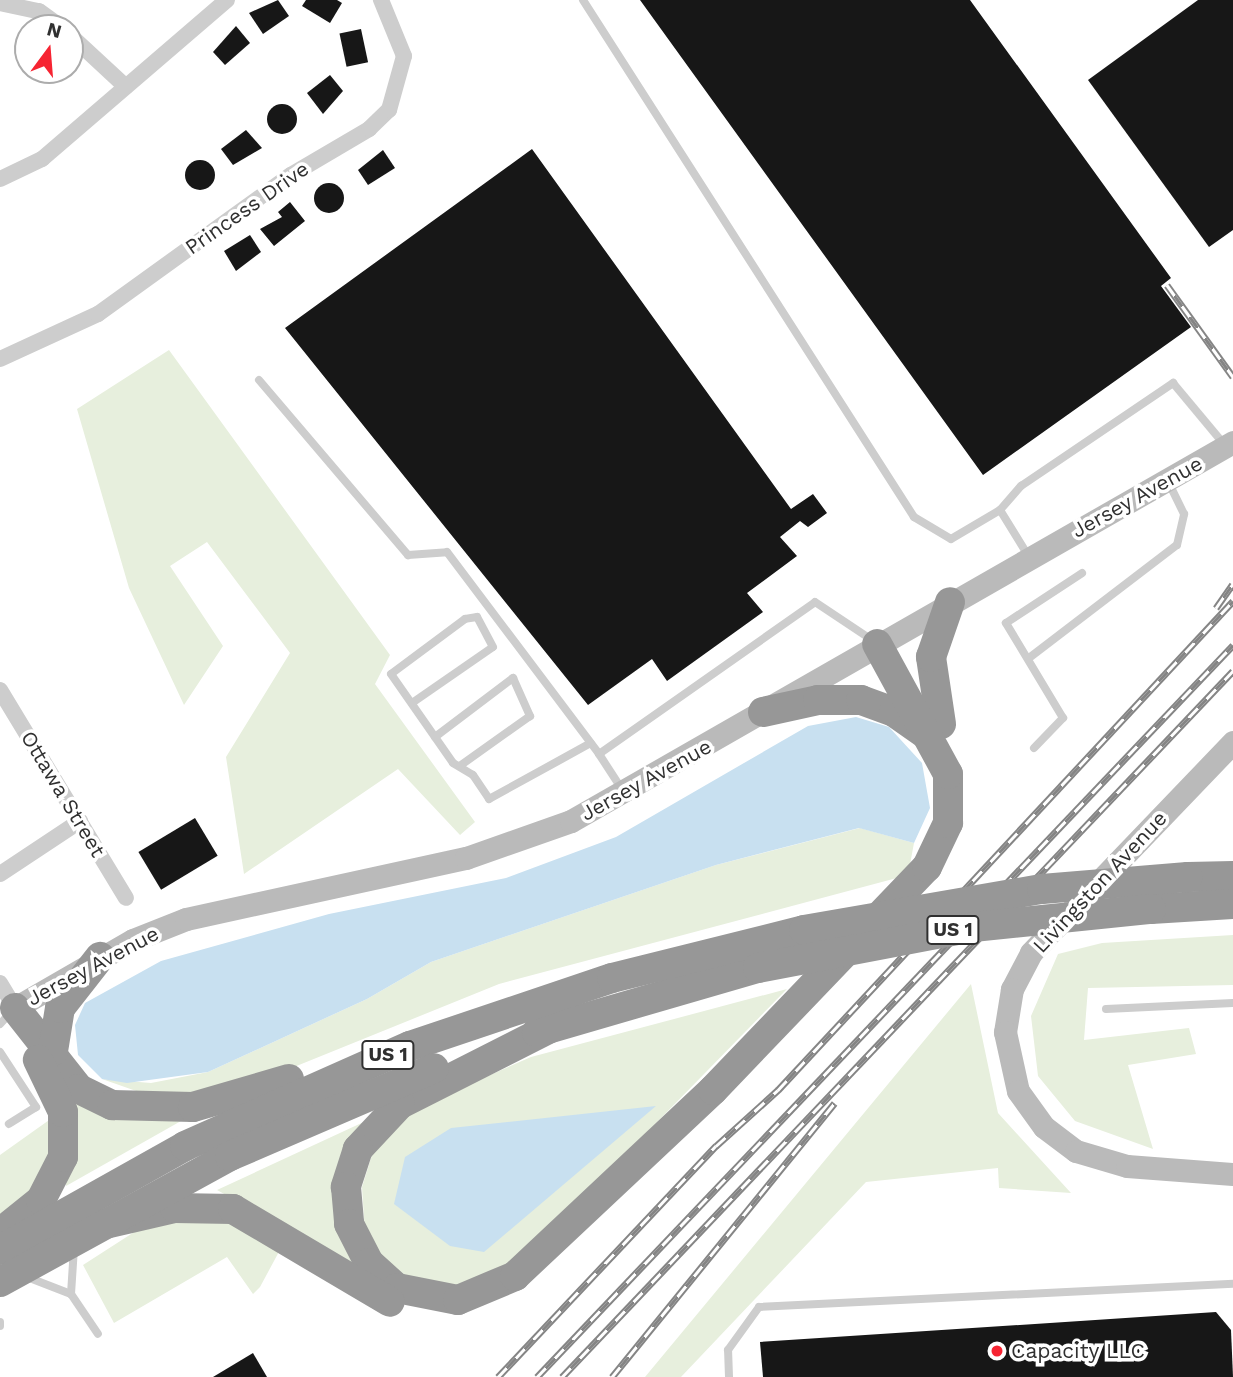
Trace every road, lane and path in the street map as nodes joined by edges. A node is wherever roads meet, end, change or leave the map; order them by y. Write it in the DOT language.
graph roads {
  1 [pos="381,0"];
  2 [pos="583,0"];
  3 [pos="220,2"];
  4 [pos="0,3"];
  5 [pos="43,14"];
  6 [pos="84,48"];
  7 [pos="126,87"];
  8 [pos="0,179"];
  9 [pos="0,359"];
  10 [pos="259,380"];
  11 [pos="1229,445"];
  12 [pos="1168,481"];
  13 [pos="1000,510"];
  14 [pos="1029,557"];
  15 [pos="1083,573"];
  16 [pos="950,602"];
  17 [pos="883,641"];
  18 [pos="1028,658"];
  19 [pos="0,690"];
  20 [pos="412,703"];
  21 [pos="762,712"];
  22 [pos="937,732"];
  23 [pos="435,737"];
  24 [pos="1233,741"];
  25 [pos="591,743"];
  26 [pos="1034,748"];
  27 [pos="599,754"];
  28 [pos="461,765"];
  29 [pos="624,793"];
  30 [pos="80,821"];
  31 [pos="0,874"];
  32 [pos="1233,876"];
  33 [pos="126,898"];
  34 [pos="1233,904"];
  35 [pos="100,957"];
  36 [pos="0,982"];
  37 [pos="1233,1003"];
  38 [pos="1106,1009"];
  39 [pos="8,1016"];
  40 [pos="556,1025"];
  41 [pos="410,1046"];
  42 [pos="0,1052"];
  43 [pos="40,1071"];
  44 [pos="9,1124"];
  45 [pos="1233,1174"];
  46 [pos="0,1233"];
  47 [pos="86,1233"];
  48 [pos="5,1269"];
  49 [pos="1233,1284"];
  50 [pos="71,1294"];
  51 [pos="98,1334"];
  52 [pos="729,1377"];
  1 -- 9 [label="street, Princess Drive"];
  2 -- 13 [label="lane"];
  3 -- 7 [label="street"];
  4 -- 5 [label="street"];
  6 -- 7 [label="street"];
  7 -- 8 [label="street"];
  10 -- 25 [label="lane"];
  11 -- 12 [label="main road, Jersey Avenue"];
  11 -- 13 [label="lane"];
  12 -- 14 [label="main road, Jersey Avenue"];
  12 -- 18 [label="lane"];
  13 -- 14 [label="lane"];
  14 -- 16 [label="main road, Jersey Avenue"];
  15 -- 18 [label="lane"];
  16 -- 17 [label="main road, Jersey Avenue"];
  16 -- 22 [label="highway"];
  17 -- 21 [label="main road, Jersey Avenue"];
  17 -- 22 [label="highway"];
  17 -- 27 [label="lane"];
  18 -- 26 [label="lane"];
  19 -- 30 [label="street, Ottawa Street"];
  20 -- 20 [label="lane"];
  20 -- 23 [label="lane"];
  21 -- 22 [label="highway"];
  21 -- 29 [label="main road, Jersey Avenue"];
  22 -- 40 [label="highway"];
  22 -- 47 [label="highway"];
  23 -- 28 [label="lane"];
  23 -- 28 [label="lane"];
  24 -- 45 [label="main road, Livingston Avenue"];
  25 -- 27 [label="lane"];
  25 -- 28 [label="lane"];
  27 -- 29 [label="lane"];
  29 -- 35 [label="main road, Jersey Avenue"];
  30 -- 31 [label="street"];
  30 -- 33 [label="street, Ottawa Street"];
  32 -- 41 [label="highway, US 1, bridge"];
  34 -- 40 [label="highway, US 1, bridge"];
  35 -- 39 [label="main road, Jersey Avenue"];
  35 -- 43 [label="highway"];
  36 -- 39 [label="street"];
  37 -- 38 [label="lane"];
  39 -- 43 [label="highway"];
  40 -- 47 [label="highway, US 1"];
  41 -- 43 [label="highway"];
  41 -- 48 [label="highway, US 1"];
  42 -- 43 [label="lane"];
  43 -- 44 [label="lane"];
  43 -- 46 [label="highway"];
  47 -- 48 [label="highway, US 1"];
  47 -- 50 [label="lane"];
  48 -- 50 [label="lane"];
  49 -- 52 [label="lane"];
  50 -- 51 [label="lane"];
}
